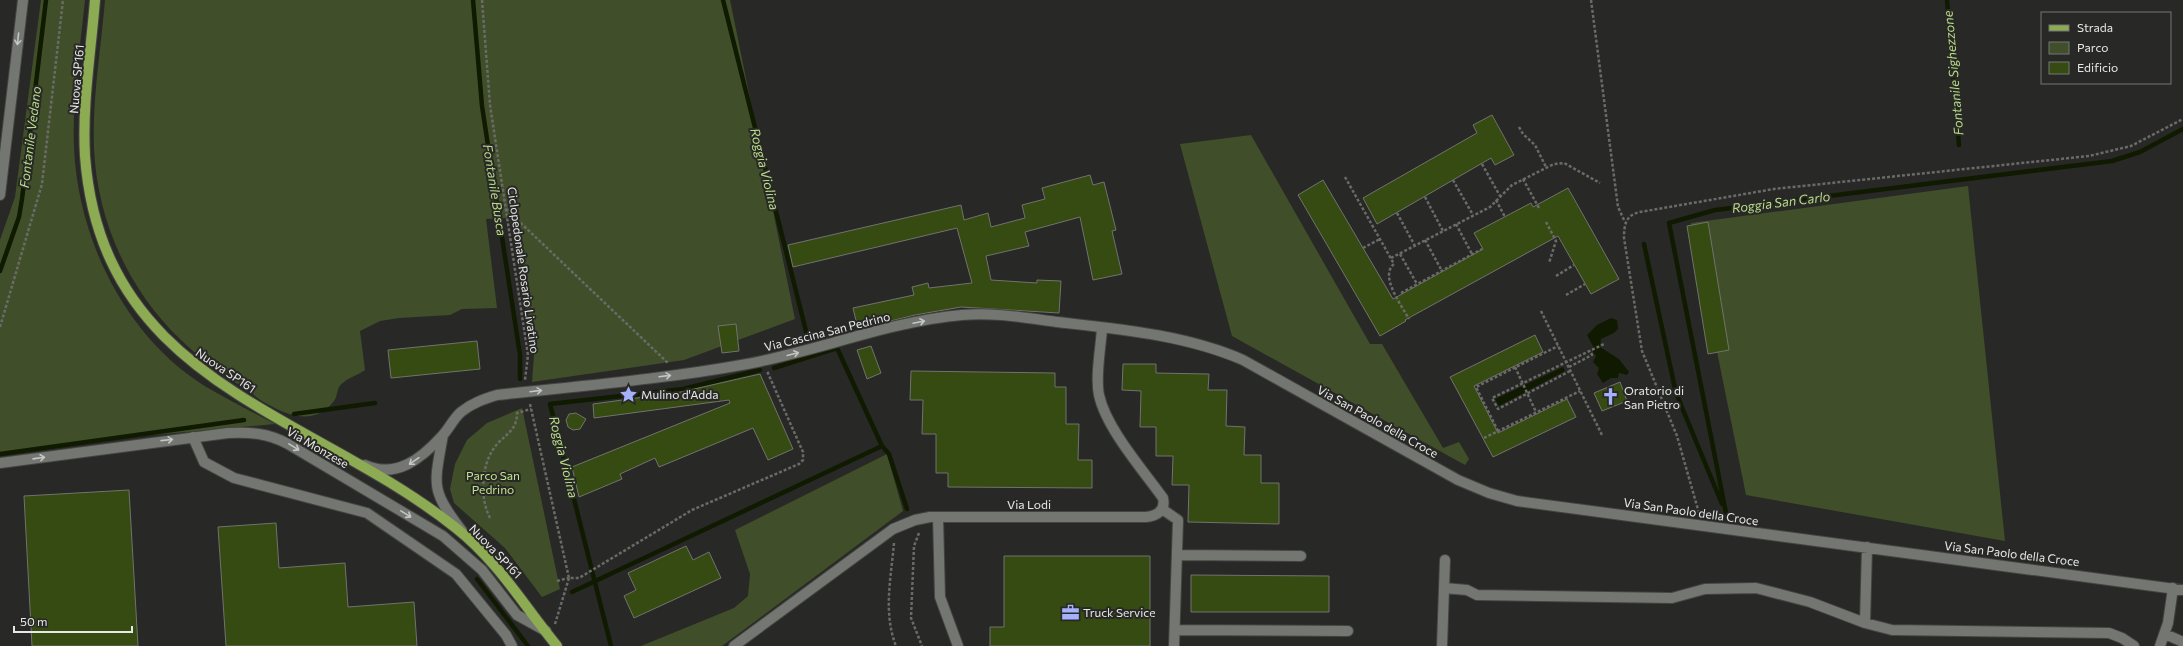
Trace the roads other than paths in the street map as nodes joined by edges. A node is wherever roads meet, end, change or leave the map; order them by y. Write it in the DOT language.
graph roads {
  1 [pos="23,0"];
  2 [pos="96,0"];
  3 [pos="0,194"];
  4 [pos="1102,328"];
  5 [pos="1229,354"];
  6 [pos="443,436"];
  7 [pos="193,437"];
  8 [pos="335,452"];
  9 [pos="0,463"];
  10 [pos="1162,509"];
  11 [pos="938,517"];
  12 [pos="467,537"];
  13 [pos="1867,547"];
  14 [pos="1177,555"];
  15 [pos="1301,556"];
  16 [pos="1445,560"];
  17 [pos="1444,588"];
  18 [pos="2173,588"];
  19 [pos="2183,590"];
  20 [pos="1865,623"];
  21 [pos="1176,630"];
  22 [pos="1348,630"];
  23 [pos="2165,634"];
  24 [pos="552,640"];
  25 [pos="2183,642"];
  26 [pos="512,646"];
  27 [pos="734,646"];
  28 [pos="958,646"];
  29 [pos="1174,646"];
  30 [pos="1442,646"];
  31 [pos="2134,646"];
  32 [pos="2160,646"];
  1 -- 3 [label="street, one-way"];
  2 -- 8 [label="main road, Nuova SP161"];
  4 -- 5 [label="street, Via Cascina San Pedrino"];
  6 -- 4 [label="street, Via Cascina San Pedrino, one-way"];
  4 -- 10 [label="street"];
  5 -- 13 [label="street, Via San Paolo della Croce"];
  6 -- 8 [label="street, Via Cascina San Pedrino, one-way"];
  6 -- 12 [label="street, Via Cascina San Pedrino"];
  9 -- 7 [label="street, Via Monzese, one-way"];
  7 -- 24 [label="street, Via Monzese, one-way"];
  7 -- 26 [label="street"];
  8 -- 12 [label="main road, Nuova SP161"];
  10 -- 11 [label="street, Via Lodi"];
  10 -- 14 [label="street"];
  11 -- 27 [label="street, Via Lodi"];
  11 -- 28 [label="street"];
  12 -- 24 [label="main road, Nuova SP161"];
  13 -- 18 [label="street, Via San Paolo della Croce"];
  13 -- 20 [label="street"];
  14 -- 15 [label="street"];
  14 -- 21 [label="street"];
  16 -- 17 [label="street"];
  17 -- 20 [label="street"];
  17 -- 30 [label="street"];
  18 -- 19 [label="street, Via San Paolo della Croce"];
  18 -- 23 [label="street"];
  20 -- 31 [label="street"];
  21 -- 22 [label="street"];
  21 -- 29 [label="street"];
  23 -- 25 [label="street"];
  23 -- 32 [label="street"];
}
